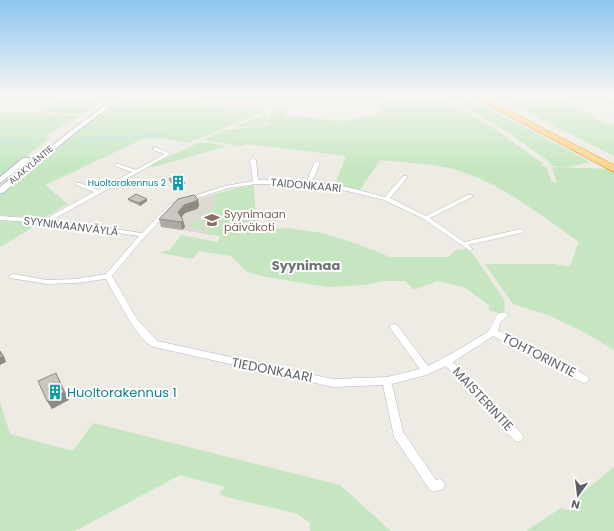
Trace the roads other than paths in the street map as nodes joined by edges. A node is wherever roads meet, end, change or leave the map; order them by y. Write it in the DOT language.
graph roads {
  1 [pos="76,121"];
  2 [pos="88,121"];
  3 [pos="523,121"];
  4 [pos="537,121"];
  5 [pos="155,149"];
  6 [pos="252,160"];
  7 [pos="614,160"];
  8 [pos="316,163"];
  9 [pos="117,164"];
  10 [pos="614,169"];
  11 [pos="136,172"];
  12 [pos="405,177"];
  13 [pos="0,181"];
  14 [pos="256,182"];
  15 [pos="309,183"];
  16 [pos="78,184"];
  17 [pos="0,191"];
  18 [pos="98,192"];
  19 [pos="470,196"];
  20 [pos="386,199"];
  21 [pos="0,218"];
  22 [pos="426,218"];
  23 [pos="46,220"];
  24 [pos="521,231"];
  25 [pos="143,235"];
  26 [pos="463,244"];
  27 [pos="470,249"];
  28 [pos="13,276"];
  29 [pos="108,276"];
  30 [pos="504,315"];
  31 [pos="394,327"];
  32 [pos="493,332"];
  33 [pos="447,361"];
  34 [pos="426,371"];
  35 [pos="584,379"];
  36 [pos="387,381"];
  37 [pos="518,437"];
  38 [pos="439,485"];
  1 -- 13 [label="main road, ALAKYLÄNTIE"];
  2 -- 17 [label="main road, ALAKYLÄNTIE"];
  3 -- 10 [label="highway"];
  4 -- 7 [label="highway"];
  5 -- 11 [label="street"];
  6 -- 14 [label="street"];
  8 -- 15 [label="street"];
  9 -- 11 [label="street"];
  11 -- 18 [label="street"];
  12 -- 20 [label="street"];
  14 -- 15 [label="street, TAIDONKAARI"];
  14 -- 25 [label="street, TAIDONKAARI"];
  15 -- 20 [label="street, TAIDONKAARI"];
  16 -- 18 [label="street"];
  18 -- 23 [label="street"];
  19 -- 22 [label="street"];
  20 -- 22 [label="street, TAIDONKAARI"];
  21 -- 23 [label="street, SYYNIMAANVÄYLÄ"];
  22 -- 26 [label="street, TAIDONKAARI"];
  23 -- 25 [label="street, SYYNIMAANVÄYLÄ"];
  24 -- 26 [label="street"];
  25 -- 29 [label="street"];
  26 -- 27 [label="street, TAIDONKAARI"];
  28 -- 29 [label="street"];
  29 -- 36 [label="street, TIEDONKAARI"];
  30 -- 32 [label="street, TIEDONKAARI"];
  31 -- 34 [label="street"];
  32 -- 33 [label="street, TIEDONKAARI"];
  32 -- 35 [label="street, TOHTORINTIE"];
  33 -- 34 [label="street, TIEDONKAARI"];
  33 -- 37 [label="street, MAISTERINTIE"];
  34 -- 36 [label="street, TIEDONKAARI"];
  36 -- 38 [label="street"];
}
